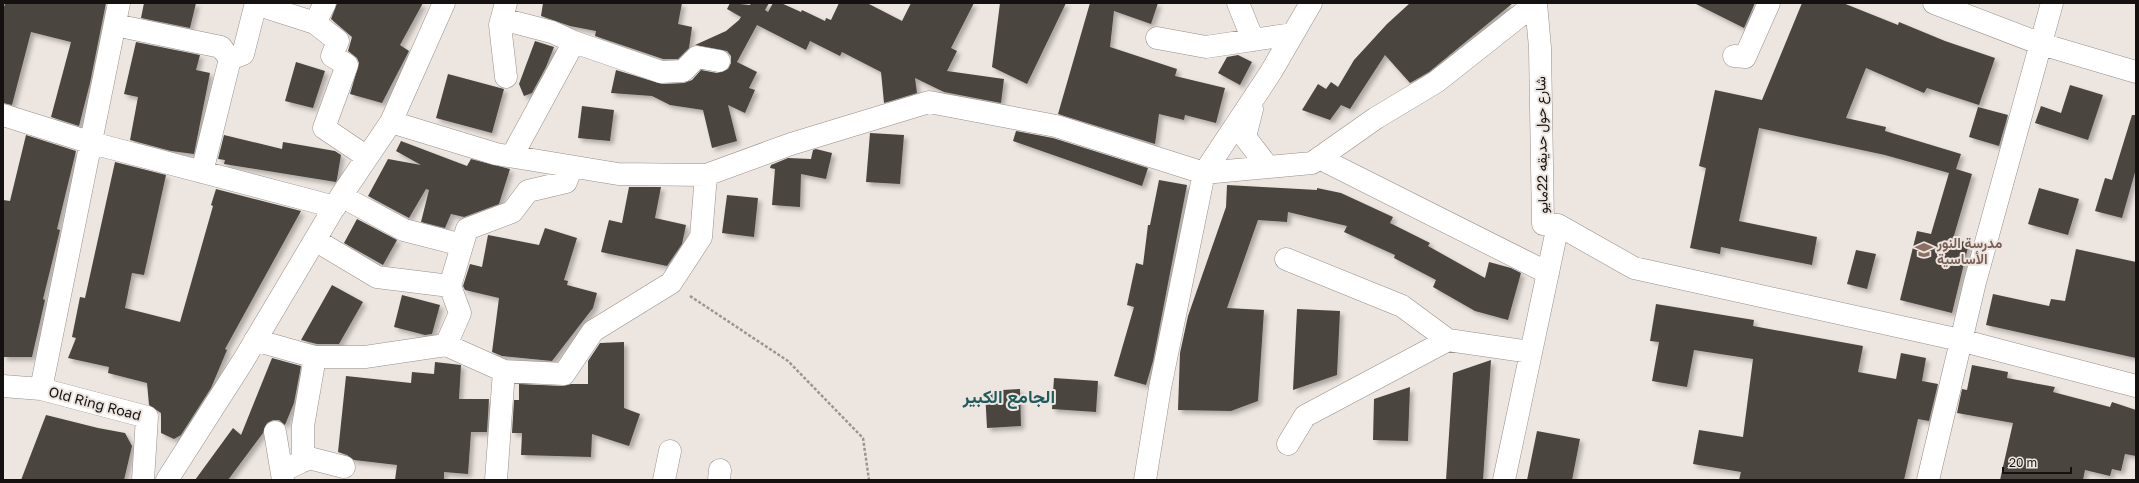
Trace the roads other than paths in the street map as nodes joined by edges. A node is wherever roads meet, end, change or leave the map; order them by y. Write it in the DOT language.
graph roads {
  1 [pos="119,3"];
  2 [pos="256,3"];
  3 [pos="325,3"];
  4 [pos="444,3"];
  5 [pos="1238,3"];
  6 [pos="1311,3"];
  7 [pos="1536,3"];
  8 [pos="1769,3"];
  9 [pos="1934,3"];
  10 [pos="2052,3"];
  11 [pos="504,11"];
  12 [pos="314,23"];
  13 [pos="115,25"];
  14 [pos="1293,34"];
  15 [pos="1157,38"];
  16 [pos="1253,40"];
  17 [pos="574,42"];
  18 [pos="2041,44"];
  19 [pos="1734,56"];
  20 [pos="230,59"];
  21 [pos="719,62"];
  22 [pos="2136,72"];
  23 [pos="506,77"];
  24 [pos="1254,98"];
  25 [pos="3,115"];
  26 [pos="391,122"];
  27 [pos="92,143"];
  28 [pos="512,156"];
  29 [pos="367,157"];
  30 [pos="1319,158"];
  31 [pos="572,166"];
  32 [pos="1268,167"];
  33 [pos="202,172"];
  34 [pos="1204,173"];
  35 [pos="706,175"];
  36 [pos="338,201"];
  37 [pos="1558,225"];
  38 [pos="315,240"];
  39 [pos="462,245"];
  40 [pos="1286,259"];
  41 [pos="1548,273"];
  42 [pos="450,286"];
  43 [pos="255,340"];
  44 [pos="1448,340"];
  45 [pos="1960,340"];
  46 [pos="446,345"];
  47 [pos="1531,352"];
  48 [pos="315,356"];
  49 [pos="504,371"];
  50 [pos="3,386"];
  51 [pos="2136,386"];
  52 [pos="41,389"];
  53 [pos="275,432"];
  54 [pos="1288,444"];
  55 [pos="670,451"];
  56 [pos="303,461"];
  57 [pos="344,467"];
  58 [pos="282,476"];
  59 [pos="143,480"];
  60 [pos="167,480"];
  61 [pos="496,480"];
  62 [pos="664,480"];
  63 [pos="1144,480"];
  64 [pos="1504,480"];
  65 [pos="1928,480"];
  1 -- 13 [label="street"];
  2 -- 12 [label="street"];
  2 -- 20 [label="street"];
  3 -- 12 [label="street"];
  4 -- 26 [label="street"];
  5 -- 16 [label="street"];
  6 -- 14 [label="street"];
  7 -- 30 [label="street"];
  7 -- 37 [label="street, شارع حول حديقه 22مايو"];
  8 -- 19 [label="street"];
  9 -- 18 [label="street"];
  10 -- 18 [label="street"];
  11 -- 17 [label="street"];
  11 -- 23 [label="street"];
  12 -- 29 [label="street"];
  13 -- 20 [label="street"];
  13 -- 27 [label="street"];
  14 -- 16 [label="street"];
  14 -- 24 [label="street"];
  15 -- 16 [label="street"];
  17 -- 21 [label="street"];
  17 -- 28 [label="street"];
  18 -- 22 [label="street"];
  18 -- 45 [label="street"];
  20 -- 33 [label="street"];
  24 -- 32 [label="street"];
  24 -- 34 [label="street"];
  25 -- 27 [label="street"];
  26 -- 28 [label="street"];
  26 -- 29 [label="street"];
  27 -- 33 [label="street"];
  27 -- 52 [label="street"];
  28 -- 31 [label="street"];
  29 -- 36 [label="street"];
  30 -- 32 [label="street"];
  30 -- 41 [label="street"];
  31 -- 35 [label="street"];
  31 -- 39 [label="street"];
  32 -- 34 [label="street"];
  33 -- 36 [label="street"];
  34 -- 35 [label="street"];
  34 -- 63 [label="street"];
  35 -- 49 [label="street"];
  36 -- 38 [label="street"];
  36 -- 39 [label="street"];
  37 -- 41 [label="street, شارع حول حديقه 22مايو"];
  37 -- 45 [label="street"];
  38 -- 42 [label="street"];
  38 -- 43 [label="street"];
  39 -- 42 [label="street"];
  40 -- 44 [label="street"];
  41 -- 47 [label="street, شارع حول حديقه 22مايو"];
  42 -- 46 [label="street"];
  43 -- 48 [label="street"];
  43 -- 60 [label="street"];
  44 -- 47 [label="street"];
  44 -- 54 [label="street"];
  45 -- 51 [label="street"];
  45 -- 65 [label="street"];
  46 -- 48 [label="street"];
  46 -- 49 [label="street"];
  47 -- 64 [label="street, شارع حول حديقه 22مايو"];
  48 -- 56 [label="street"];
  49 -- 61 [label="street"];
  50 -- 52 [label="street, Old Ring Road"];
  52 -- 59 [label="street, Old Ring Road"];
  53 -- 58 [label="street"];
  55 -- 62 [label="street"];
  56 -- 57 [label="street"];
  56 -- 58 [label="street"];
}
